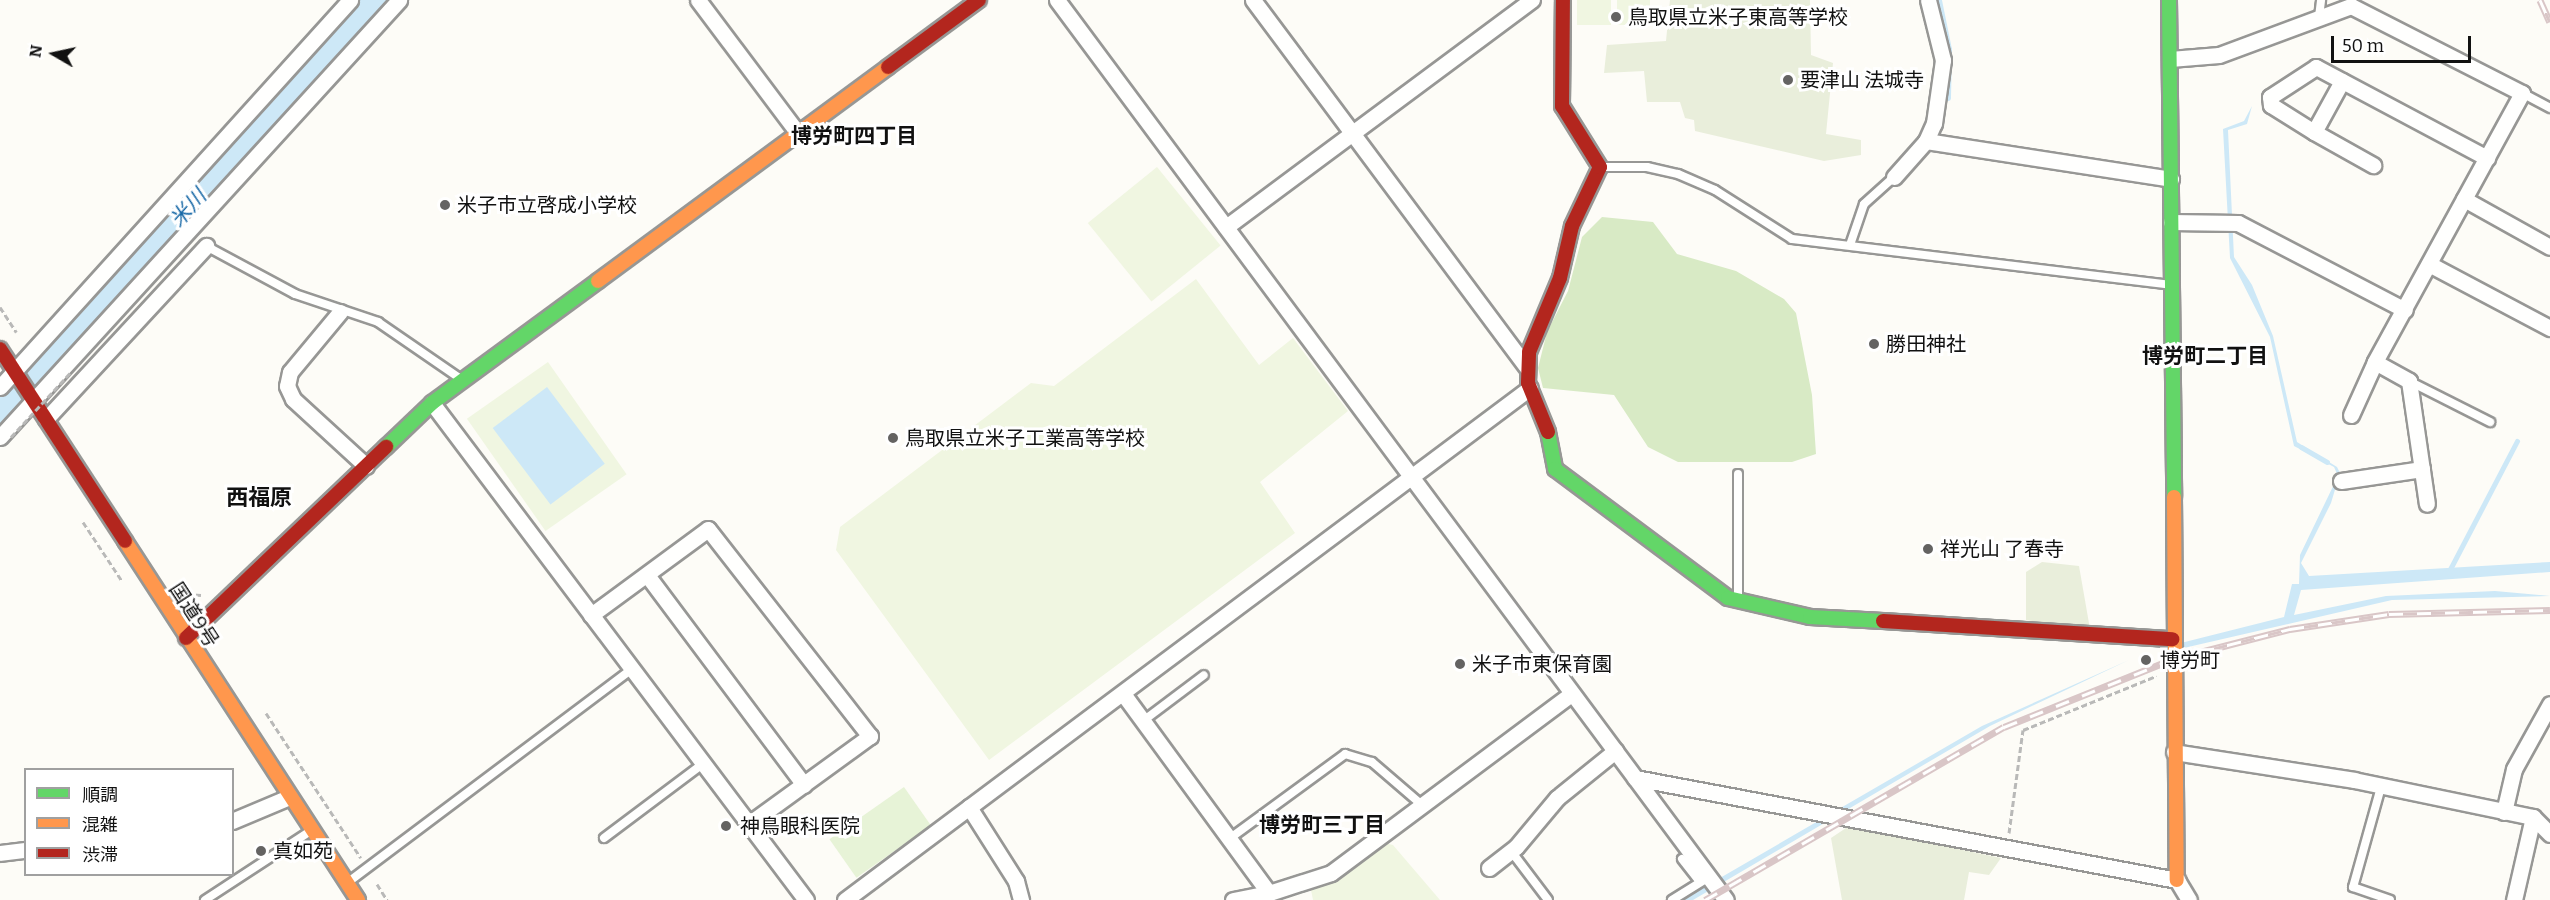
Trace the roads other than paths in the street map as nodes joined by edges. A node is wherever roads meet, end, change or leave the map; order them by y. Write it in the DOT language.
graph roads {
  1 [pos="350,0"];
  2 [pos="399,0"];
  3 [pos="698,0"];
  4 [pos="979,0"];
  5 [pos="1057,0"];
  6 [pos="1253,0"];
  7 [pos="1532,0"];
  8 [pos="1563,0"];
  9 [pos="1928,0"];
  10 [pos="2169,0"];
  11 [pos="2321,0"];
  12 [pos="2319,17"];
  13 [pos="2170,59"];
  14 [pos="2342,81"];
  15 [pos="2522,93"];
  16 [pos="2550,108"];
  17 [pos="2314,132"];
  18 [pos="798,133"];
  19 [pos="1353,133"];
  20 [pos="1926,141"];
  21 [pos="2487,158"];
  22 [pos="2373,165"];
  23 [pos="1600,167"];
  24 [pos="1894,177"];
  25 [pos="2170,179"];
  26 [pos="2464,199"];
  27 [pos="2171,222"];
  28 [pos="1226,227"];
  29 [pos="1850,245"];
  30 [pos="206,246"];
  31 [pos="2550,247"];
  32 [pos="2429,264"];
  33 [pos="2171,285"];
  34 [pos="2405,310"];
  35 [pos="340,312"];
  36 [pos="2550,328"];
  37 [pos="0,349"];
  38 [pos="2375,362"];
  39 [pos="1527,368"];
  40 [pos="16,373"];
  41 [pos="2409,381"];
  42 [pos="464,382"];
  43 [pos="0,387"];
  44 [pos="1530,388"];
  45 [pos="432,403"];
  46 [pos="42,414"];
  47 [pos="2351,415"];
  48 [pos="2490,422"];
  49 [pos="6,437"];
  50 [pos="366,465"];
  51 [pos="2422,469"];
  52 [pos="1738,474"];
  53 [pos="1413,476"];
  54 [pos="2341,481"];
  55 [pos="2427,504"];
  56 [pos="647,575"];
  57 [pos="1738,600"];
  58 [pos="591,615"];
  59 [pos="186,638"];
  60 [pos="2173,645"];
  61 [pos="633,668"];
  62 [pos="1204,675"];
  63 [pos="1572,694"];
  64 [pos="1124,695"];
  65 [pos="2548,712"];
  66 [pos="1143,721"];
  67 [pos="1615,751"];
  68 [pos="2174,752"];
  69 [pos="704,763"];
  70 [pos="1635,778"];
  71 [pos="804,785"];
  72 [pos="2381,787"];
  73 [pos="289,797"];
  74 [pos="1422,805"];
  75 [pos="969,807"];
  76 [pos="2504,812"];
  77 [pos="2533,818"];
  78 [pos="234,820"];
  79 [pos="749,824"];
  80 [pos="311,830"];
  81 [pos="2550,834"];
  82 [pos="604,838"];
  83 [pos="1229,839"];
  84 [pos="24,850"];
  85 [pos="1511,851"];
  86 [pos="0,853"];
  87 [pos="1682,859"];
  88 [pos="1489,868"];
  89 [pos="1704,880"];
  90 [pos="347,883"];
  91 [pos="1269,893"];
  92 [pos="2181,893"];
  93 [pos="2372,898"];
  94 [pos="205,900"];
  95 [pos="358,900"];
  96 [pos="806,900"];
  97 [pos="845,900"];
  98 [pos="1021,900"];
  99 [pos="1233,900"];
  100 [pos="1548,900"];
  101 [pos="1672,900"];
  102 [pos="1726,900"];
  103 [pos="2390,900"];
  104 [pos="2514,900"];
  1 -- 40 [label="street"];
  2 -- 49 [label="street"];
  3 -- 18 [label="street"];
  4 -- 18 [label="main road"];
  5 -- 28 [label="street"];
  6 -- 19 [label="street"];
  7 -- 19 [label="street"];
  8 -- 23 [label="main road"];
  9 -- 20 [label="street"];
  10 -- 13 [label="main road"];
  11 -- 12 [label="lane"];
  12 -- 13 [label="street"];
  12 -- 15 [label="street"];
  13 -- 25 [label="main road"];
  14 -- 17 [label="street"];
  14 -- 17 [label="street"];
  14 -- 21 [label="street"];
  15 -- 16 [label="lane"];
  15 -- 21 [label="street"];
  17 -- 22 [label="street"];
  18 -- 42 [label="main road"];
  19 -- 28 [label="street"];
  19 -- 39 [label="street"];
  20 -- 24 [label="street"];
  20 -- 25 [label="street"];
  21 -- 26 [label="street"];
  23 -- 29 [label="lane"];
  23 -- 39 [label="main road"];
  24 -- 29 [label="lane"];
  25 -- 27 [label="main road"];
  26 -- 31 [label="street"];
  26 -- 32 [label="street"];
  27 -- 33 [label="main road"];
  27 -- 34 [label="street"];
  28 -- 53 [label="street"];
  29 -- 33 [label="lane"];
  30 -- 35 [label="lane"];
  30 -- 46 [label="street"];
  32 -- 34 [label="street"];
  32 -- 36 [label="street"];
  33 -- 60 [label="main road"];
  34 -- 38 [label="street"];
  35 -- 42 [label="lane"];
  35 -- 50 [label="street"];
  37 -- 40 [label="main road, 国道9号"];
  38 -- 41 [label="street"];
  38 -- 47 [label="street"];
  39 -- 44 [label="main road"];
  40 -- 43 [label="street"];
  40 -- 46 [label="main road, 国道9号"];
  41 -- 48 [label="lane"];
  41 -- 51 [label="street"];
  42 -- 45 [label="main road"];
  44 -- 53 [label="street"];
  44 -- 57 [label="main road"];
  45 -- 50 [label="main road"];
  45 -- 58 [label="street"];
  46 -- 59 [label="main road, 国道9号"];
  50 -- 59 [label="main road"];
  51 -- 54 [label="street"];
  51 -- 55 [label="street"];
  52 -- 57 [label="lane"];
  53 -- 63 [label="street"];
  53 -- 64 [label="street"];
  56 -- 58 [label="street"];
  56 -- 71 [label="street"];
  56 -- 71 [label="street"];
  57 -- 60 [label="main road"];
  58 -- 61 [label="street"];
  59 -- 73 [label="main road, 国道9号"];
  60 -- 68 [label="main road"];
  61 -- 69 [label="street"];
  61 -- 90 [label="lane"];
  62 -- 66 [label="lane"];
  63 -- 67 [label="street"];
  63 -- 74 [label="street"];
  64 -- 66 [label="street"];
  64 -- 75 [label="street"];
  65 -- 76 [label="street"];
  66 -- 83 [label="street"];
  67 -- 70 [label="street"];
  67 -- 85 [label="street"];
  68 -- 72 [label="street"];
  68 -- 92 [label="main road"];
  69 -- 79 [label="street"];
  69 -- 82 [label="lane"];
  70 -- 89 [label="street"];
  70 -- 92 [label="street"];
  71 -- 79 [label="street"];
  72 -- 76 [label="street"];
  72 -- 93 [label="lane"];
  73 -- 78 [label="street"];
  73 -- 80 [label="main road, 国道9号"];
  74 -- 83 [label="lane"];
  74 -- 91 [label="street"];
  75 -- 97 [label="street"];
  75 -- 98 [label="street"];
  76 -- 77 [label="street"];
  77 -- 81 [label="street"];
  77 -- 104 [label="street"];
  79 -- 96 [label="street"];
  80 -- 90 [label="main road, 国道9号"];
  80 -- 94 [label="lane"];
  83 -- 91 [label="street"];
  84 -- 86 [label="street"];
  85 -- 88 [label="street"];
  85 -- 100 [label="lane"];
  87 -- 89 [label="lane"];
  89 -- 101 [label="lane"];
  89 -- 102 [label="street"];
  90 -- 95 [label="main road, 国道9号"];
  91 -- 99 [label="street"];
  93 -- 103 [label="lane"];
}
